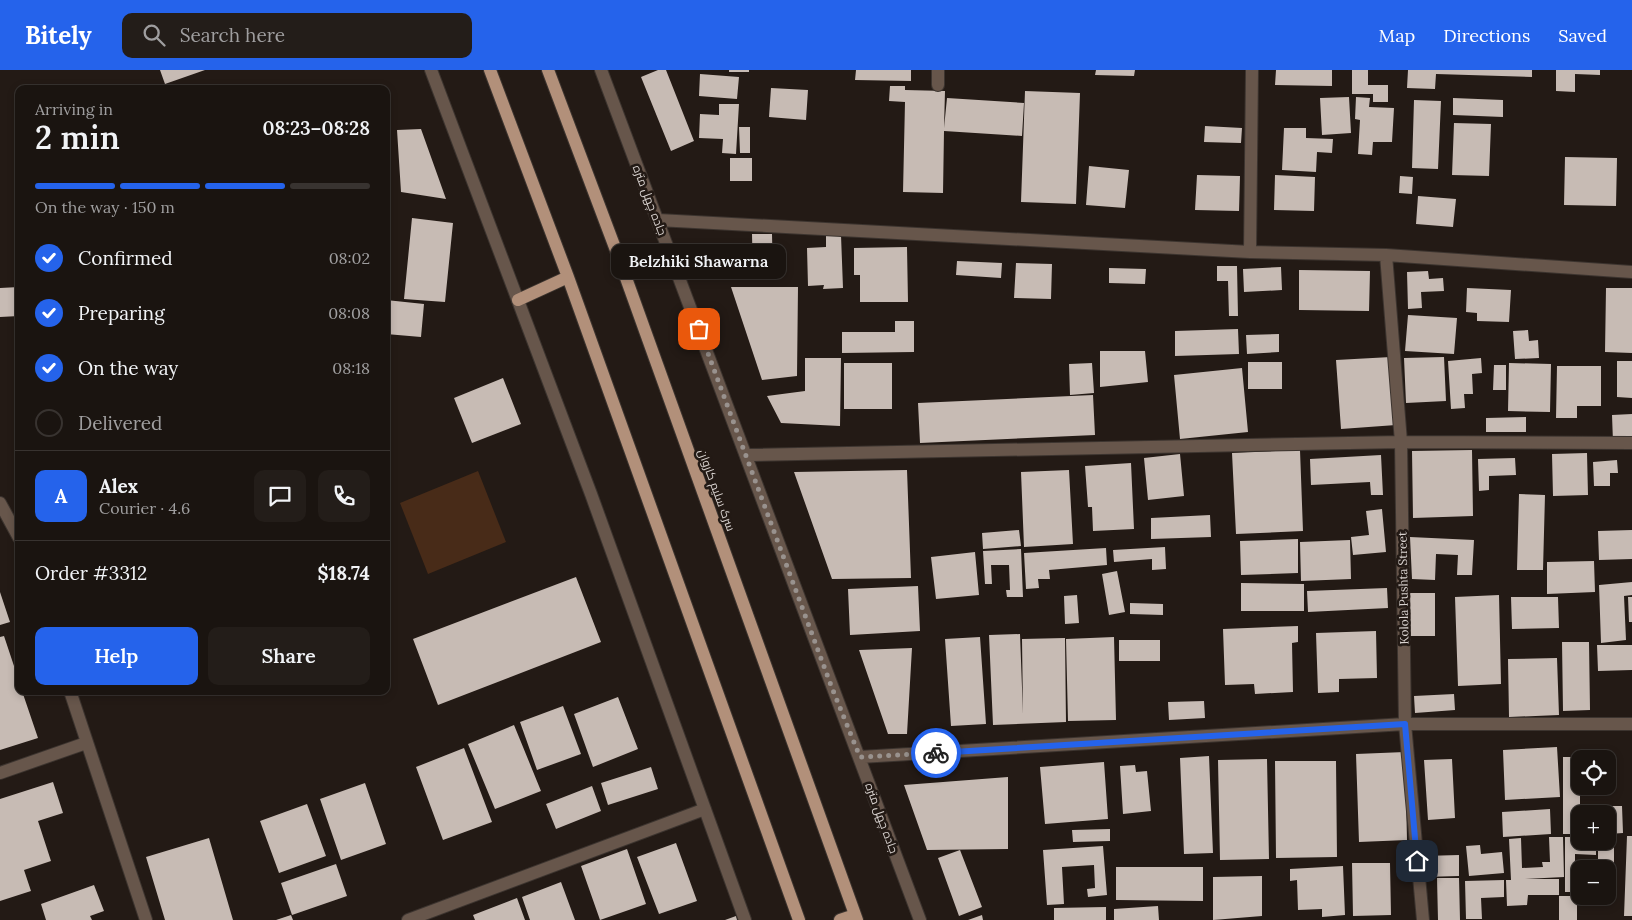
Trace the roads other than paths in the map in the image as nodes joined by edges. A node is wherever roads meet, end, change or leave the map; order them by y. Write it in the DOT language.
graph roads {
  1 [pos="431,70"];
  2 [pos="490,70"];
  3 [pos="548,70"];
  4 [pos="601,70"];
  5 [pos="938,70"];
  6 [pos="1252,70"];
  7 [pos="938,85"];
  8 [pos="658,220"];
  9 [pos="1250,252"];
  10 [pos="1386,255"];
  11 [pos="1632,272"];
  12 [pos="568,277"];
  13 [pos="518,300"];
  14 [pos="1401,442"];
  15 [pos="1632,442"];
  16 [pos="747,455"];
  17 [pos="0,503"];
  18 [pos="15,531"];
  19 [pos="71,695"];
  20 [pos="1405,724"];
  21 [pos="1632,724"];
  22 [pos="86,743"];
  23 [pos="860,757"];
  24 [pos="0,773"];
  25 [pos="705,809"];
  26 [pos="856,917"];
  27 [pos="146,920"];
  28 [pos="408,920"];
  29 [pos="745,920"];
  30 [pos="799,920"];
  31 [pos="840,920"];
  32 [pos="920,920"];
  33 [pos="1423,920"];
  1 -- 13 [label="street"];
  2 -- 12 [label="main road"];
  3 -- 26 [label="main road, سرک سلیم کاروان"];
  4 -- 8 [label="street, جاده چهل متره"];
  5 -- 7 [label="street"];
  6 -- 9 [label="street"];
  8 -- 9 [label="street"];
  8 -- 16 [label="street, جاده چهل متره"];
  9 -- 10 [label="street"];
  10 -- 11 [label="street"];
  10 -- 14 [label="street, Kolola Pushta Street"];
  12 -- 13 [label="main road"];
  12 -- 30 [label="main road"];
  13 -- 25 [label="street"];
  14 -- 15 [label="street"];
  14 -- 16 [label="street"];
  14 -- 20 [label="street, Kolola Pushta Street"];
  16 -- 23 [label="street, جاده چهل متره"];
  17 -- 18 [label="street"];
  19 -- 22 [label="street"];
  20 -- 21 [label="street"];
  20 -- 23 [label="street"];
  20 -- 33 [label="street, Kolola Pushta Street"];
  22 -- 24 [label="street"];
  22 -- 27 [label="street"];
  23 -- 32 [label="street, جاده چهل متره"];
  25 -- 28 [label="street"];
  25 -- 29 [label="street"];
  26 -- 31 [label="main road"];
}
